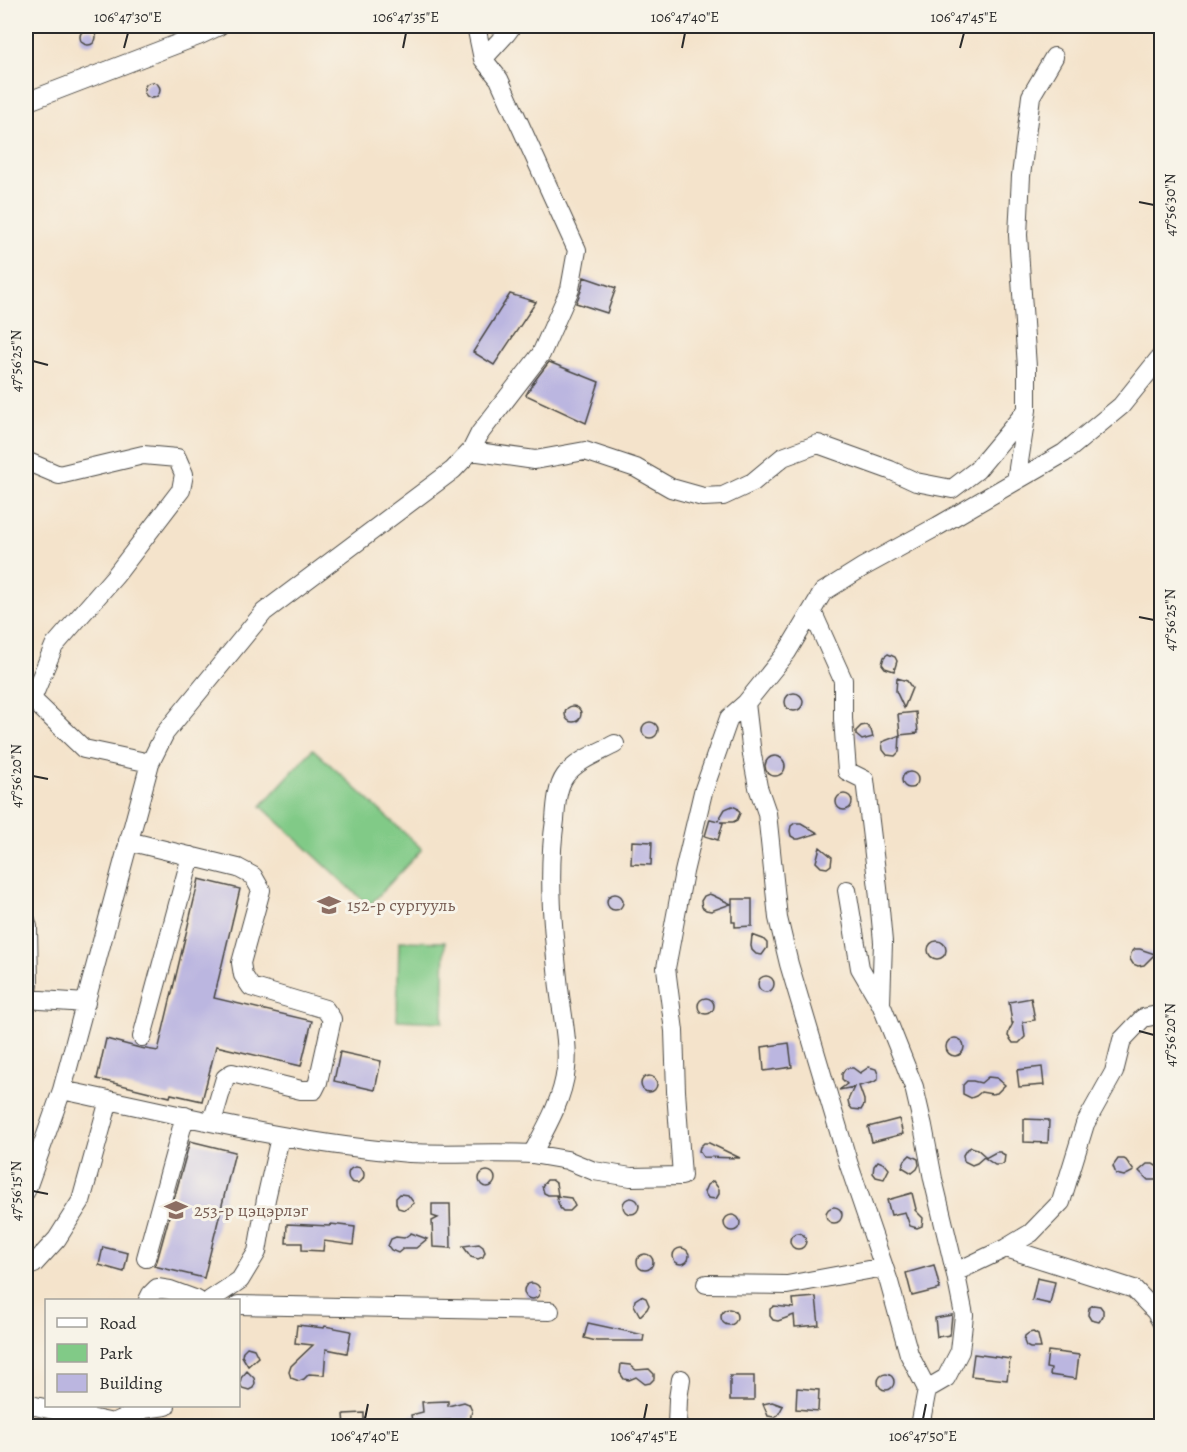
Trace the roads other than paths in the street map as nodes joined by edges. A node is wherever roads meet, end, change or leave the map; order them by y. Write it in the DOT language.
graph roads {
  1 [pos="219,26"];
  2 [pos="476,26"];
  3 [pos="512,26"];
  4 [pos="197,31"];
  5 [pos="1054,57"];
  6 [pos="483,59"];
  7 [pos="26,102"];
  8 [pos="1161,355"];
  9 [pos="1027,410"];
  10 [pos="471,451"];
  11 [pos="26,461"];
  12 [pos="1016,481"];
  13 [pos="812,611"];
  14 [pos="29,698"];
  15 [pos="746,703"];
  16 [pos="615,744"];
  17 [pos="150,763"];
  18 [pos="128,841"];
  19 [pos="191,856"];
  20 [pos="847,890"];
  21 [pos="26,920"];
  22 [pos="27,993"];
  23 [pos="86,1003"];
  24 [pos="881,1004"];
  25 [pos="1161,1014"];
  26 [pos="142,1037"];
  27 [pos="62,1090"];
  28 [pos="109,1100"];
  29 [pos="185,1116"];
  30 [pos="212,1122"];
  31 [pos="280,1137"];
  32 [pos="532,1154"];
  33 [pos="26,1191"];
  34 [pos="1006,1248"];
  35 [pos="146,1258"];
  36 [pos="26,1267"];
  37 [pos="884,1267"];
  38 [pos="956,1275"];
  39 [pos="706,1284"];
  40 [pos="148,1299"];
  41 [pos="194,1299"];
  42 [pos="212,1299"];
  43 [pos="240,1305"];
  44 [pos="550,1311"];
  45 [pos="1161,1323"];
  46 [pos="681,1379"];
  47 [pos="927,1389"];
  48 [pos="26,1404"];
  49 [pos="159,1407"];
  50 [pos="113,1425"];
  51 [pos="677,1426"];
  52 [pos="920,1426"];
  1 -- 4 [label="street"];
  2 -- 6 [label="street"];
  3 -- 6 [label="street"];
  4 -- 7 [label="street"];
  5 -- 9 [label="street"];
  6 -- 10 [label="street"];
  8 -- 12 [label="street"];
  9 -- 10 [label="street"];
  9 -- 12 [label="street"];
  10 -- 17 [label="street"];
  11 -- 14 [label="street"];
  12 -- 13 [label="street"];
  13 -- 15 [label="street"];
  13 -- 24 [label="street"];
  14 -- 17 [label="street"];
  15 -- 32 [label="street"];
  15 -- 37 [label="street"];
  16 -- 32 [label="street"];
  17 -- 18 [label="street"];
  18 -- 19 [label="street"];
  18 -- 23 [label="street"];
  19 -- 26 [label="street"];
  19 -- 30 [label="street"];
  20 -- 24 [label="street"];
  21 -- 22 [label="street"];
  22 -- 23 [label="street"];
  23 -- 27 [label="street"];
  24 -- 38 [label="street"];
  25 -- 34 [label="street"];
  27 -- 28 [label="street"];
  27 -- 33 [label="street"];
  28 -- 29 [label="street"];
  28 -- 36 [label="street"];
  29 -- 30 [label="street"];
  29 -- 35 [label="street"];
  30 -- 31 [label="street"];
  31 -- 32 [label="street"];
  31 -- 42 [label="street"];
  34 -- 38 [label="street"];
  34 -- 45 [label="street"];
  37 -- 39 [label="street"];
  37 -- 47 [label="street"];
  38 -- 47 [label="street"];
  40 -- 41 [label="street"];
  43 -- 44 [label="street"];
  46 -- 51 [label="street"];
  47 -- 52 [label="street"];
  48 -- 50 [label="street"];
  49 -- 50 [label="street"];
}
